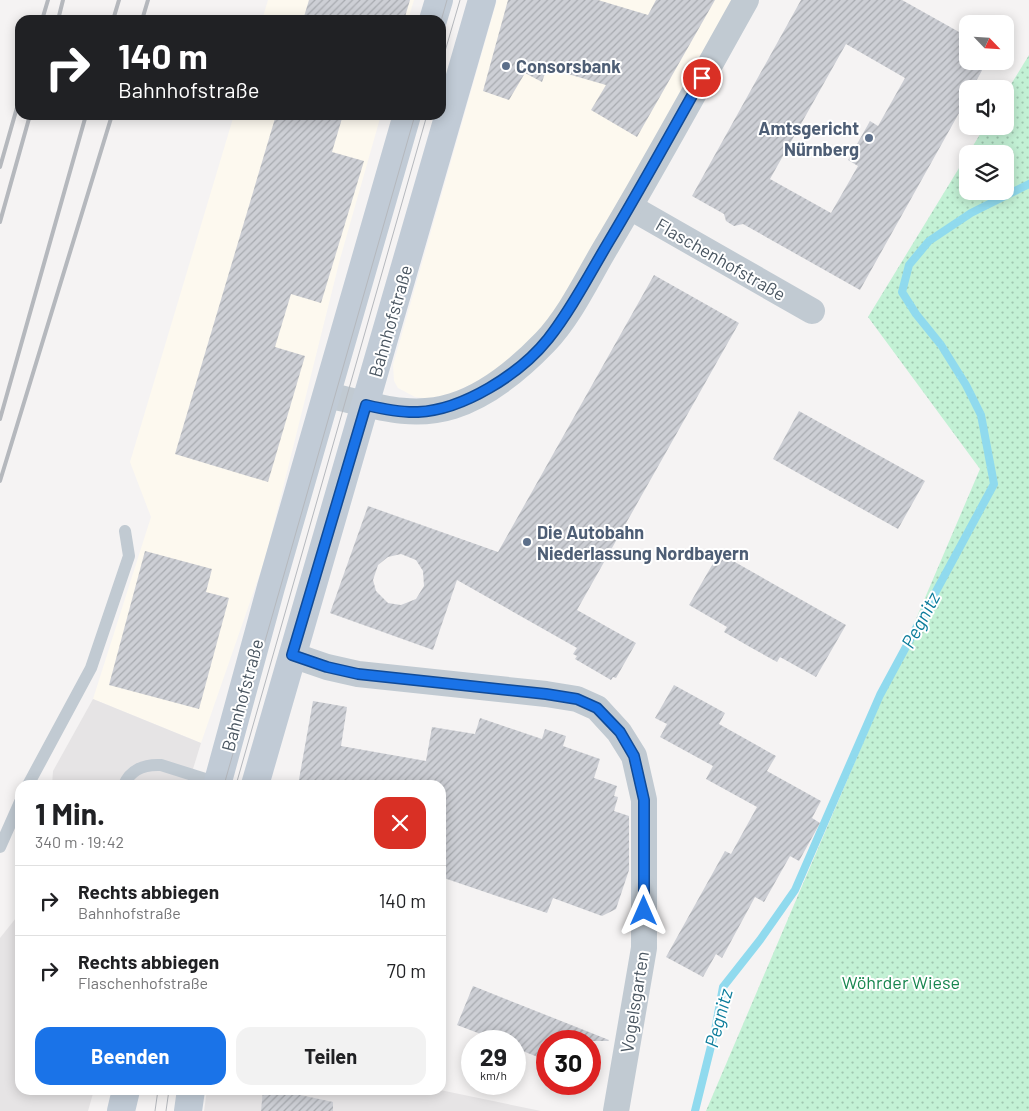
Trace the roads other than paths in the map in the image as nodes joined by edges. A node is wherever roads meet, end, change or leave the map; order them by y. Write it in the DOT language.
graph roads {
  1 [pos="439,0"];
  2 [pos="482,0"];
  3 [pos="746,0"];
  4 [pos="434,15"];
  5 [pos="406,120"];
  6 [pos="630,207"];
  7 [pos="812,311"];
  8 [pos="326,396"];
  9 [pos="366,405"];
  10 [pos="125,531"];
  11 [pos="292,655"];
  12 [pos="31,780"];
  13 [pos="126,780"];
  14 [pos="206,780"];
  15 [pos="219,780"];
  16 [pos="256,780"];
  17 [pos="15,813"];
  18 [pos="0,847"];
  19 [pos="190,1095"];
  20 [pos="188,1111"];
  21 [pos="616,1111"];
  1 -- 4 [label="main road"];
  2 -- 9 [label="main road, Bahnhofstraße"];
  3 -- 6 [label="street"];
  5 -- 8 [label="main road, Bahnhofstraße"];
  6 -- 7 [label="street, Flaschenhofstraße"];
  6 -- 9 [label="street"];
  8 -- 9 [label="street"];
  8 -- 15 [label="main road, Bahnhofstraße"];
  9 -- 11 [label="main road, Bahnhofstraße"];
  10 -- 12 [label="lane"];
  11 -- 16 [label="main road, Bahnhofstraße"];
  11 -- 21 [label="street, Vogelsgarten"];
  13 -- 14 [label="lane"];
  17 -- 18 [label="lane"];
  19 -- 20 [label="main road"];
}
